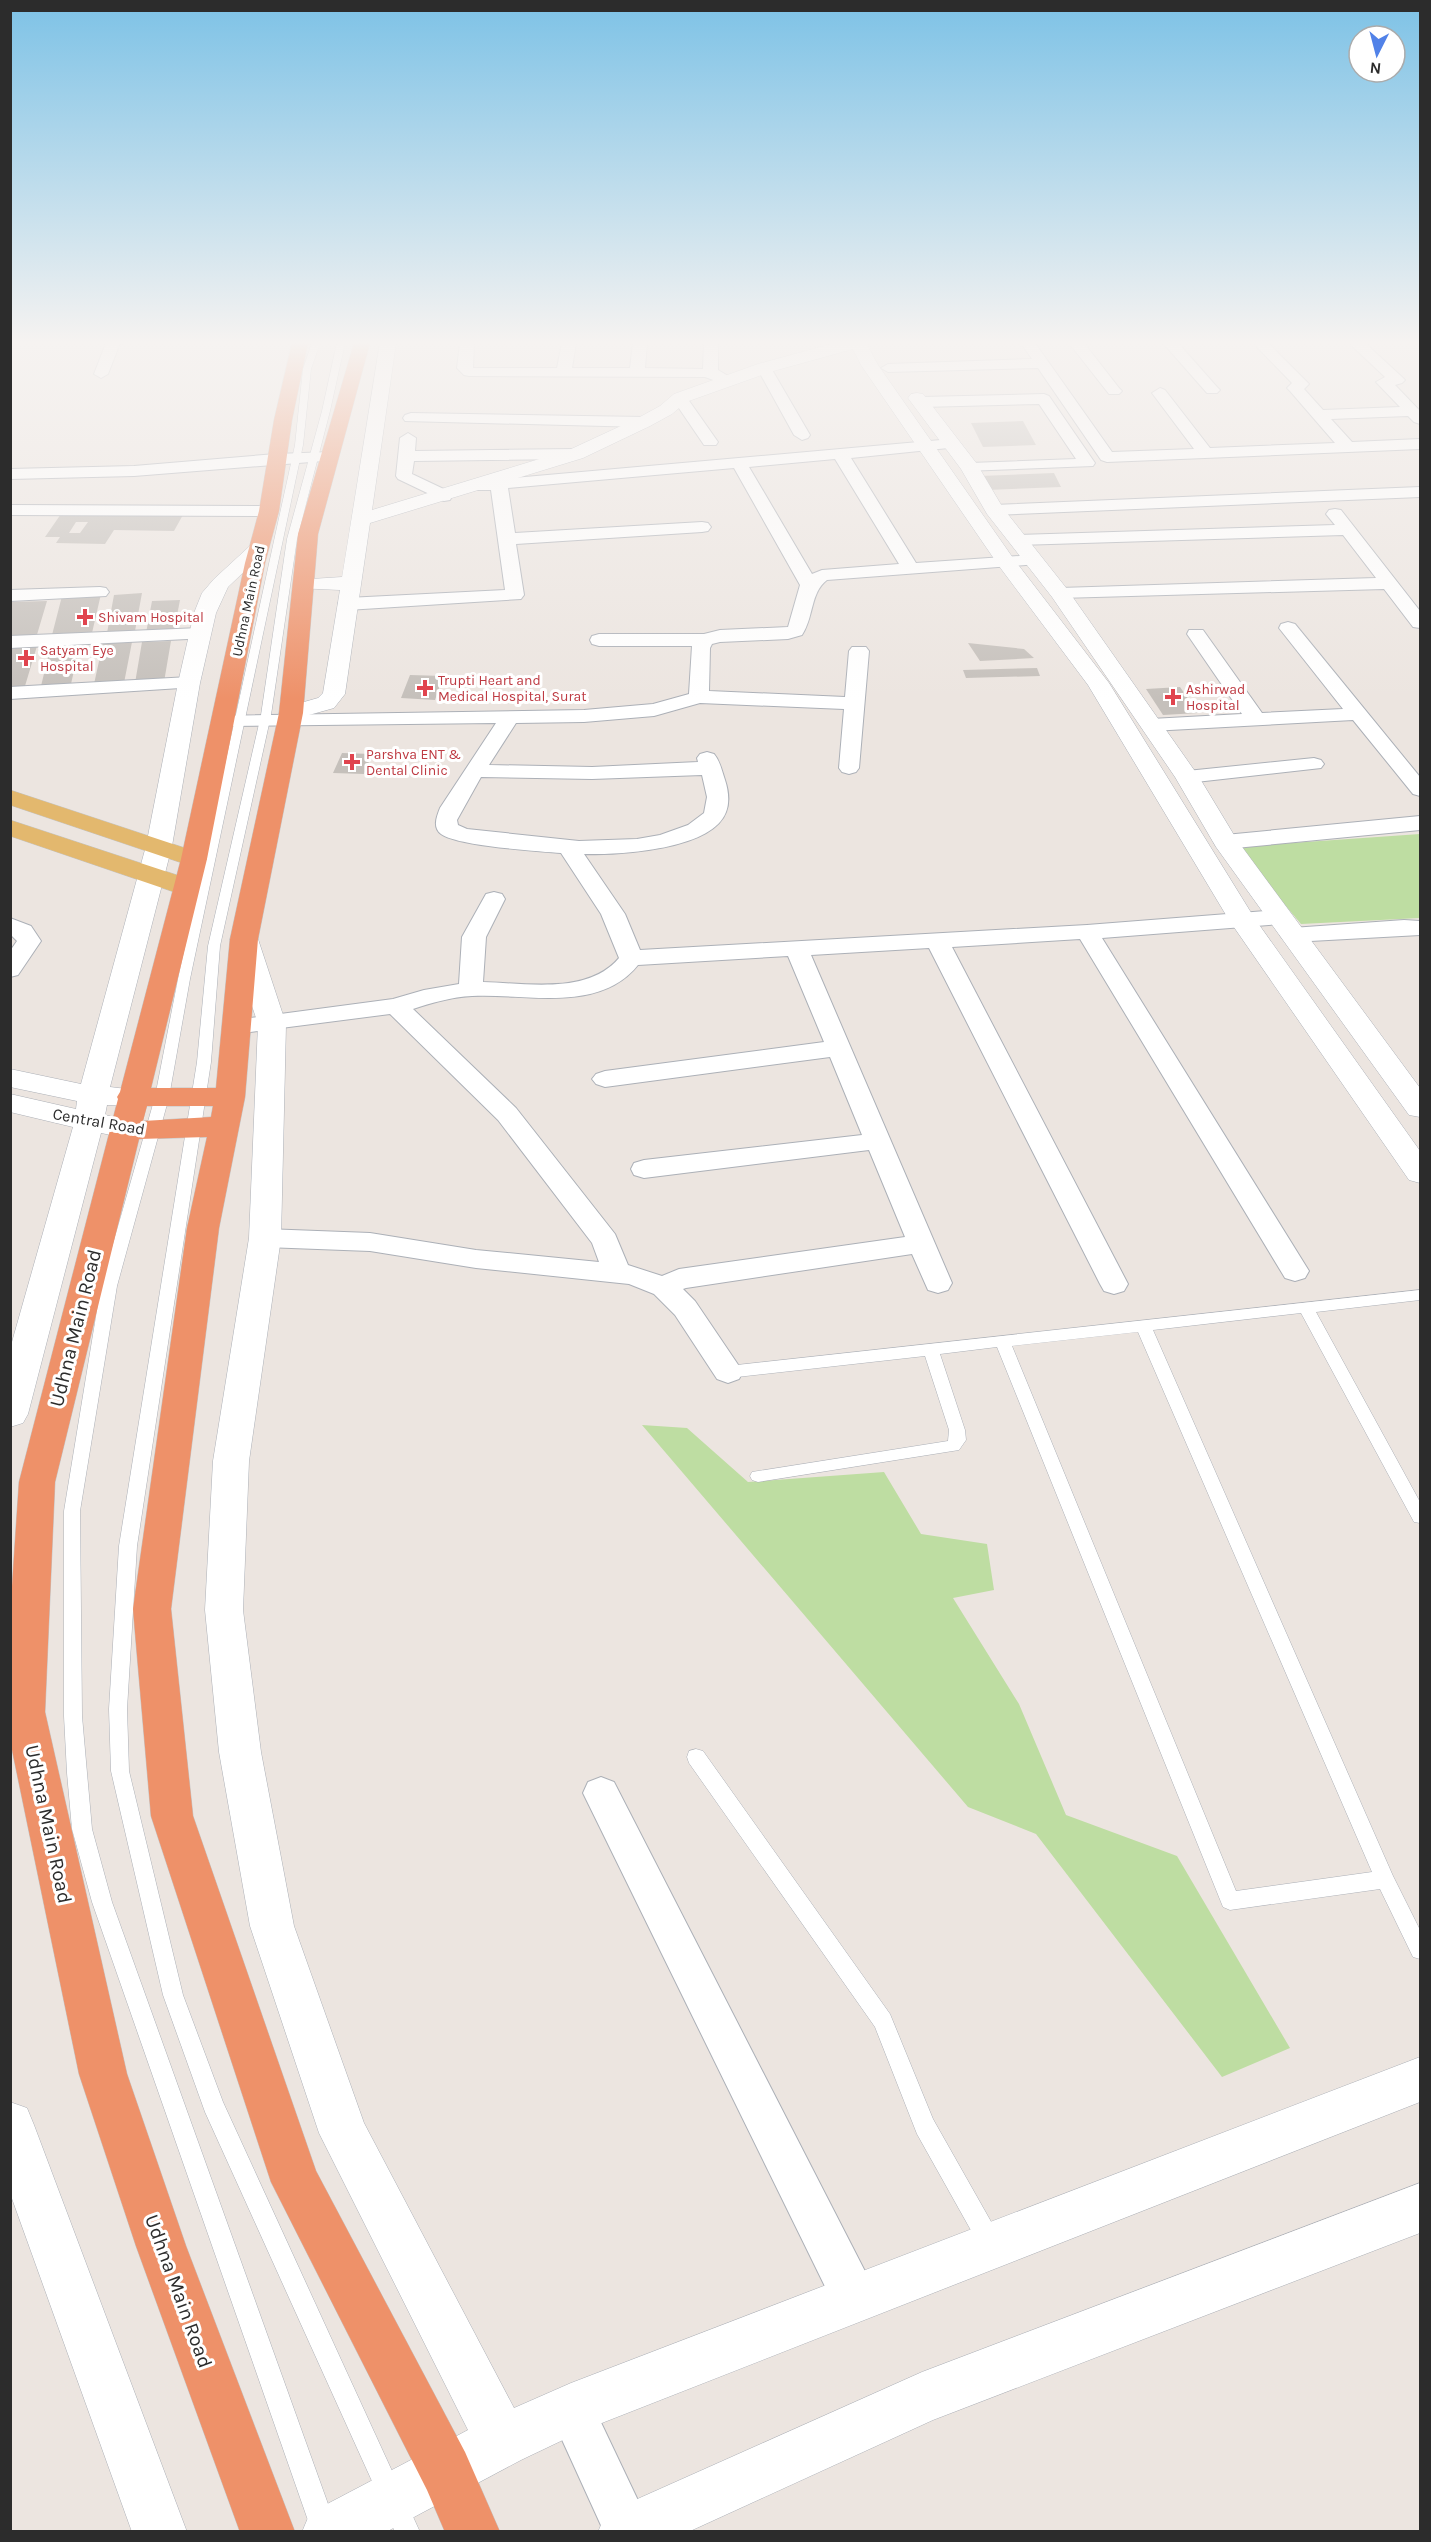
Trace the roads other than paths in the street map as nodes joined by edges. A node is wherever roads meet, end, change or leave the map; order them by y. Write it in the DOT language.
graph roads {
  1 [pos="244,462"];
  2 [pos="284,462"];
  3 [pos="285,462"];
  4 [pos="320,462"];
  5 [pos="321,462"];
  6 [pos="370,462"];
  7 [pos="405,462"];
  8 [pos="552,462"];
  9 [pos="766,462"];
  10 [pos="845,462"];
  11 [pos="937,462"];
  12 [pos="965,462"];
  13 [pos="1086,462"];
  14 [pos="739,464"];
  15 [pos="970,468"];
  16 [pos="10,474"];
  17 [pos="476,486"];
  18 [pos="653,487"];
  19 [pos="500,491"];
  20 [pos="1420,493"];
  21 [pos="444,496"];
  22 [pos="1321,496"];
  23 [pos="10,510"];
  24 [pos="994,510"];
  25 [pos="269,511"];
  26 [pos="362,519"];
  27 [pos="702,526"];
  28 [pos="1347,530"];
  29 [pos="507,539"];
  30 [pos="1018,540"];
  31 [pos="259,548"];
  32 [pos="1033,560"];
  33 [pos="1006,562"];
  34 [pos="910,568"];
  35 [pos="1388,583"];
  36 [pos="303,584"];
  37 [pos="809,585"];
  38 [pos="100,592"];
  39 [pos="1060,593"];
  40 [pos="349,594"];
  41 [pos="10,596"];
  42 [pos="1420,623"];
  43 [pos="1288,628"];
  44 [pos="200,634"];
  45 [pos="1196,634"];
  46 [pos="704,639"];
  47 [pos="599,640"];
  48 [pos="10,642"];
  49 [pos="860,651"];
  50 [pos="189,683"];
  51 [pos="10,693"];
  52 [pos="699,697"];
  53 [pos="854,703"];
  54 [pos="1358,714"];
  55 [pos="290,717"];
  56 [pos="510,717"];
  57 [pos="231,720"];
  58 [pos="264,720"];
  59 [pos="1257,721"];
  60 [pos="1151,725"];
  61 [pos="1314,764"];
  62 [pos="849,768"];
  63 [pos="475,771"];
  64 [pos="1187,777"];
  65 [pos="1420,790"];
  66 [pos="10,797"];
  67 [pos="1420,823"];
  68 [pos="10,827"];
  69 [pos="1225,842"];
  70 [pos="567,845"];
  71 [pos="159,846"];
  72 [pos="194,859"];
  73 [pos="151,874"];
  74 [pos="186,887"];
  75 [pos="494,899"];
  76 [pos="1242,920"];
  77 [pos="10,925"];
  78 [pos="1286,926"];
  79 [pos="1420,928"];
  80 [pos="1087,932"];
  81 [pos="244,939"];
  82 [pos="937,941"];
  83 [pos="798,950"];
  84 [pos="631,958"];
  85 [pos="10,970"];
  86 [pos="471,989"];
  87 [pos="396,1006"];
  88 [pos="253,1026"];
  89 [pos="838,1048"];
  90 [pos="10,1078"];
  91 [pos="605,1078"];
  92 [pos="162,1097"];
  93 [pos="10,1103"];
  94 [pos="1420,1108"];
  95 [pos="211,1113"];
  96 [pos="118,1115"];
  97 [pos="878,1141"];
  98 [pos="644,1168"];
  99 [pos="1420,1173"];
  100 [pos="265,1238"];
  101 [pos="920,1244"];
  102 [pos="1295,1271"];
  103 [pos="614,1273"];
  104 [pos="938,1283"];
  105 [pos="1114,1284"];
  106 [pos="664,1287"];
  107 [pos="1420,1295"];
  108 [pos="1305,1306"];
  109 [pos="1143,1326"];
  110 [pos="1002,1341"];
  111 [pos="931,1350"];
  112 [pos="728,1372"];
  113 [pos="10,1414"];
  114 [pos="758,1476"];
  115 [pos="1420,1517"];
  116 [pos="18,1713"];
  117 [pos="696,1757"];
  118 [pos="601,1793"];
  119 [pos="1385,1879"];
  120 [pos="1420,1950"];
  121 [pos="1420,2080"];
  122 [pos="10,2125"];
  123 [pos="1420,2208"];
  124 [pos="992,2246"];
  125 [pos="855,2299"];
  126 [pos="571,2409"];
  127 [pos="502,2441"];
  128 [pos="446,2471"];
  129 [pos="400,2516"];
  130 [pos="627,2531"];
  131 [pos="160,2532"];
  132 [pos="268,2532"];
  133 [pos="327,2532"];
  134 [pos="473,2532"];
  1 -- 16 [label="street"];
  2 -- 25 [label="highway, Udhna Main Road"];
  3 -- 57 [label="lane"];
  4 -- 58 [label="lane"];
  5 -- 36 [label="highway"];
  6 -- 26 [label="street"];
  7 -- 21 [label="street"];
  8 -- 17 [label="street"];
  9 -- 14 [label="street"];
  10 -- 34 [label="street"];
  11 -- 33 [label="street"];
  12 -- 15 [label="street"];
  13 -- 15 [label="street"];
  14 -- 19 [label="street"];
  14 -- 37 [label="street"];
  15 -- 24 [label="street"];
  17 -- 19 [label="street"];
  17 -- 21 [label="street"];
  18 -- 19 [label="street"];
  19 -- 29 [label="street"];
  20 -- 22 [label="street"];
  21 -- 26 [label="street"];
  22 -- 24 [label="street"];
  22 -- 28 [label="street"];
  23 -- 25 [label="street"];
  24 -- 30 [label="street"];
  25 -- 31 [label="highway, Udhna Main Road"];
  26 -- 40 [label="street"];
  27 -- 29 [label="street"];
  28 -- 30 [label="street"];
  28 -- 35 [label="street"];
  29 -- 40 [label="street"];
  30 -- 32 [label="street"];
  31 -- 44 [label="street"];
  31 -- 57 [label="highway, Udhna Main Road"];
  32 -- 33 [label="street"];
  32 -- 39 [label="street"];
  33 -- 34 [label="street"];
  33 -- 76 [label="street"];
  34 -- 37 [label="street"];
  35 -- 39 [label="street"];
  35 -- 42 [label="street"];
  36 -- 40 [label="street"];
  36 -- 55 [label="highway"];
  37 -- 46 [label="street"];
  38 -- 41 [label="street"];
  39 -- 60 [label="street"];
  40 -- 55 [label="street"];
  43 -- 54 [label="street"];
  44 -- 48 [label="street"];
  44 -- 50 [label="street"];
  45 -- 59 [label="street"];
  46 -- 47 [label="street"];
  46 -- 52 [label="street"];
  49 -- 53 [label="street"];
  50 -- 51 [label="street"];
  50 -- 71 [label="street"];
  52 -- 53 [label="street"];
  52 -- 56 [label="street"];
  53 -- 62 [label="street"];
  54 -- 59 [label="street"];
  54 -- 65 [label="street"];
  55 -- 56 [label="street"];
  55 -- 58 [label="street"];
  55 -- 81 [label="highway"];
  56 -- 63 [label="street"];
  57 -- 58 [label="street"];
  57 -- 72 [label="highway, Udhna Main Road"];
  57 -- 92 [label="lane"];
  58 -- 95 [label="lane"];
  59 -- 60 [label="street"];
  60 -- 64 [label="street"];
  61 -- 64 [label="street"];
  63 -- 70 [label="street"];
  63 -- 70 [label="street"];
  64 -- 69 [label="street"];
  66 -- 71 [label="main road"];
  67 -- 69 [label="street"];
  68 -- 73 [label="main road"];
  69 -- 78 [label="street"];
  70 -- 84 [label="street"];
  71 -- 72 [label="main road"];
  71 -- 73 [label="street"];
  72 -- 74 [label="highway, Udhna Main Road"];
  73 -- 74 [label="main road"];
  73 -- 96 [label="street"];
  74 -- 96 [label="highway, Udhna Main Road"];
  75 -- 86 [label="street"];
  76 -- 78 [label="street"];
  76 -- 80 [label="street"];
  76 -- 99 [label="street"];
  77 -- 85 [label="street"];
  78 -- 79 [label="street"];
  78 -- 94 [label="street"];
  80 -- 82 [label="street"];
  80 -- 102 [label="street"];
  81 -- 88 [label="street"];
  82 -- 83 [label="street"];
  82 -- 105 [label="street"];
  83 -- 84 [label="street"];
  83 -- 89 [label="street"];
  84 -- 86 [label="street"];
  86 -- 87 [label="street"];
  87 -- 88 [label="street"];
  87 -- 103 [label="street"];
  88 -- 95 [label="highway"];
  88 -- 100 [label="street"];
  89 -- 91 [label="street"];
  89 -- 97 [label="street"];
  90 -- 96 [label="street, Central Road"];
  92 -- 95 [label="highway"];
  92 -- 96 [label="highway"];
  93 -- 96 [label="street, Central Road"];
  95 -- 96 [label="highway, Central Road"];
  95 -- 128 [label="highway"];
  95 -- 129 [label="lane"];
  96 -- 113 [label="street"];
  96 -- 116 [label="highway, Udhna Main Road"];
  96 -- 133 [label="lane"];
  97 -- 98 [label="street"];
  97 -- 101 [label="street"];
  100 -- 103 [label="street"];
  100 -- 127 [label="street"];
  101 -- 104 [label="street"];
  101 -- 106 [label="street"];
  103 -- 106 [label="street"];
  106 -- 112 [label="street"];
  107 -- 108 [label="lane"];
  108 -- 109 [label="lane"];
  108 -- 115 [label="lane"];
  109 -- 110 [label="lane"];
  109 -- 119 [label="lane"];
  110 -- 111 [label="lane"];
  110 -- 119 [label="lane"];
  111 -- 112 [label="lane"];
  111 -- 114 [label="lane"];
  116 -- 132 [label="highway, Udhna Main Road"];
  117 -- 124 [label="lane"];
  118 -- 125 [label="street"];
  119 -- 120 [label="lane"];
  121 -- 124 [label="street"];
  122 -- 131 [label="street"];
  123 -- 130 [label="street"];
  124 -- 125 [label="street"];
  125 -- 126 [label="street"];
  126 -- 127 [label="street"];
  126 -- 130 [label="street"];
  127 -- 128 [label="street"];
  128 -- 129 [label="street"];
  128 -- 134 [label="highway"];
  129 -- 133 [label="street"];
}
